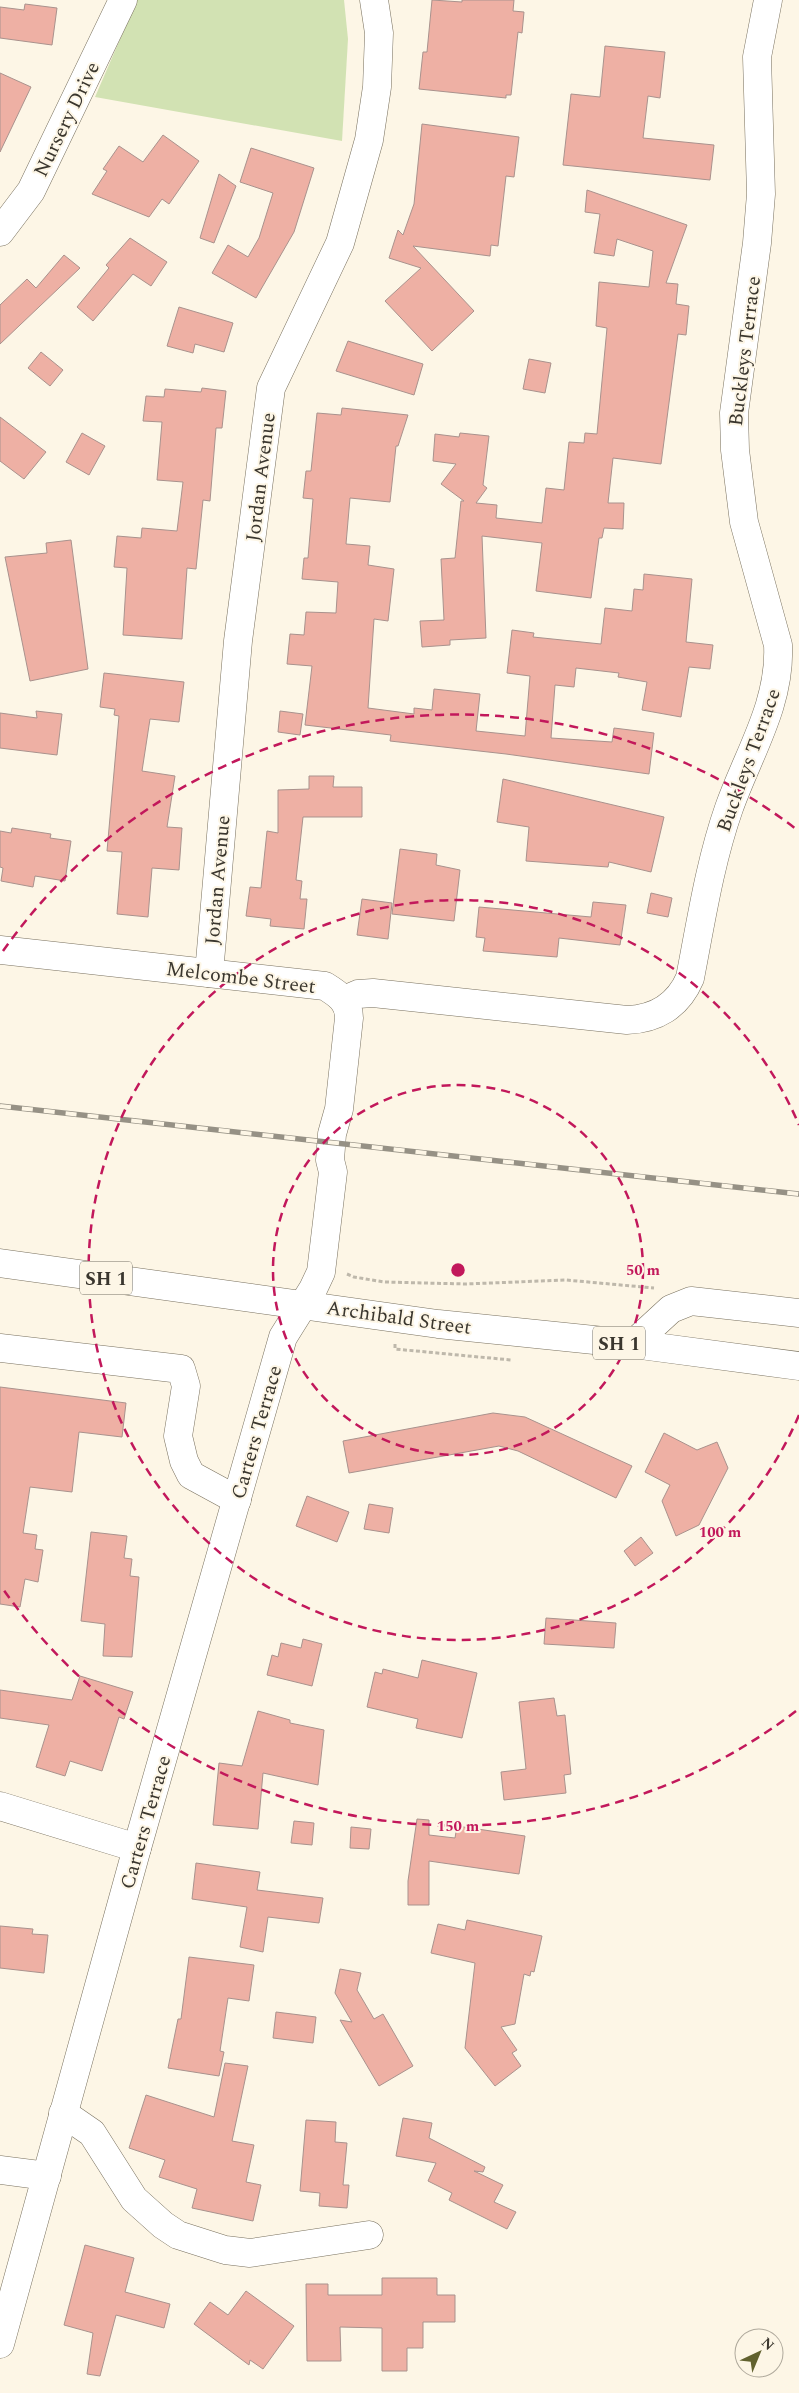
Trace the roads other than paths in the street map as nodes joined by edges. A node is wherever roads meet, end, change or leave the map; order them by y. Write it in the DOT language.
graph roads {
  1 [pos="123,0"];
  2 [pos="374,0"];
  3 [pos="768,0"];
  4 [pos="0,232"];
  5 [pos="0,950"];
  6 [pos="209,973"];
  7 [pos="344,1000"];
  8 [pos="0,1264"];
  9 [pos="302,1304"];
  10 [pos="799,1313"];
  11 [pos="633,1344"];
  12 [pos="0,1348"];
  13 [pos="799,1366"];
  14 [pos="237,1500"];
  15 [pos="0,1806"];
  16 [pos="137,1848"];
  17 [pos="63,2113"];
  18 [pos="0,2170"];
  19 [pos="47,2176"];
  20 [pos="369,2235"];
  21 [pos="0,2344"];
  1 -- 4 [label="main road, Nursery Drive"];
  2 -- 6 [label="main road, Jordan Avenue"];
  3 -- 7 [label="main road, Buckleys Terrace"];
  5 -- 6 [label="main road, Melcombe Street"];
  6 -- 7 [label="main road, Melcombe Street"];
  7 -- 9 [label="main road"];
  8 -- 9 [label="main road, Archibald Street / SH 1"];
  9 -- 11 [label="main road, Archibald Street / SH 1"];
  9 -- 14 [label="main road, Carters Terrace"];
  10 -- 11 [label="main road"];
  11 -- 13 [label="main road, Archibald Street / SH 1"];
  12 -- 14 [label="main road"];
  14 -- 16 [label="main road, Carters Terrace"];
  15 -- 16 [label="main road"];
  16 -- 17 [label="main road, Carters Terrace"];
  17 -- 19 [label="main road, Carters Terrace"];
  17 -- 20 [label="main road"];
  18 -- 19 [label="main road"];
  19 -- 21 [label="main road, Carters Terrace"];
}
